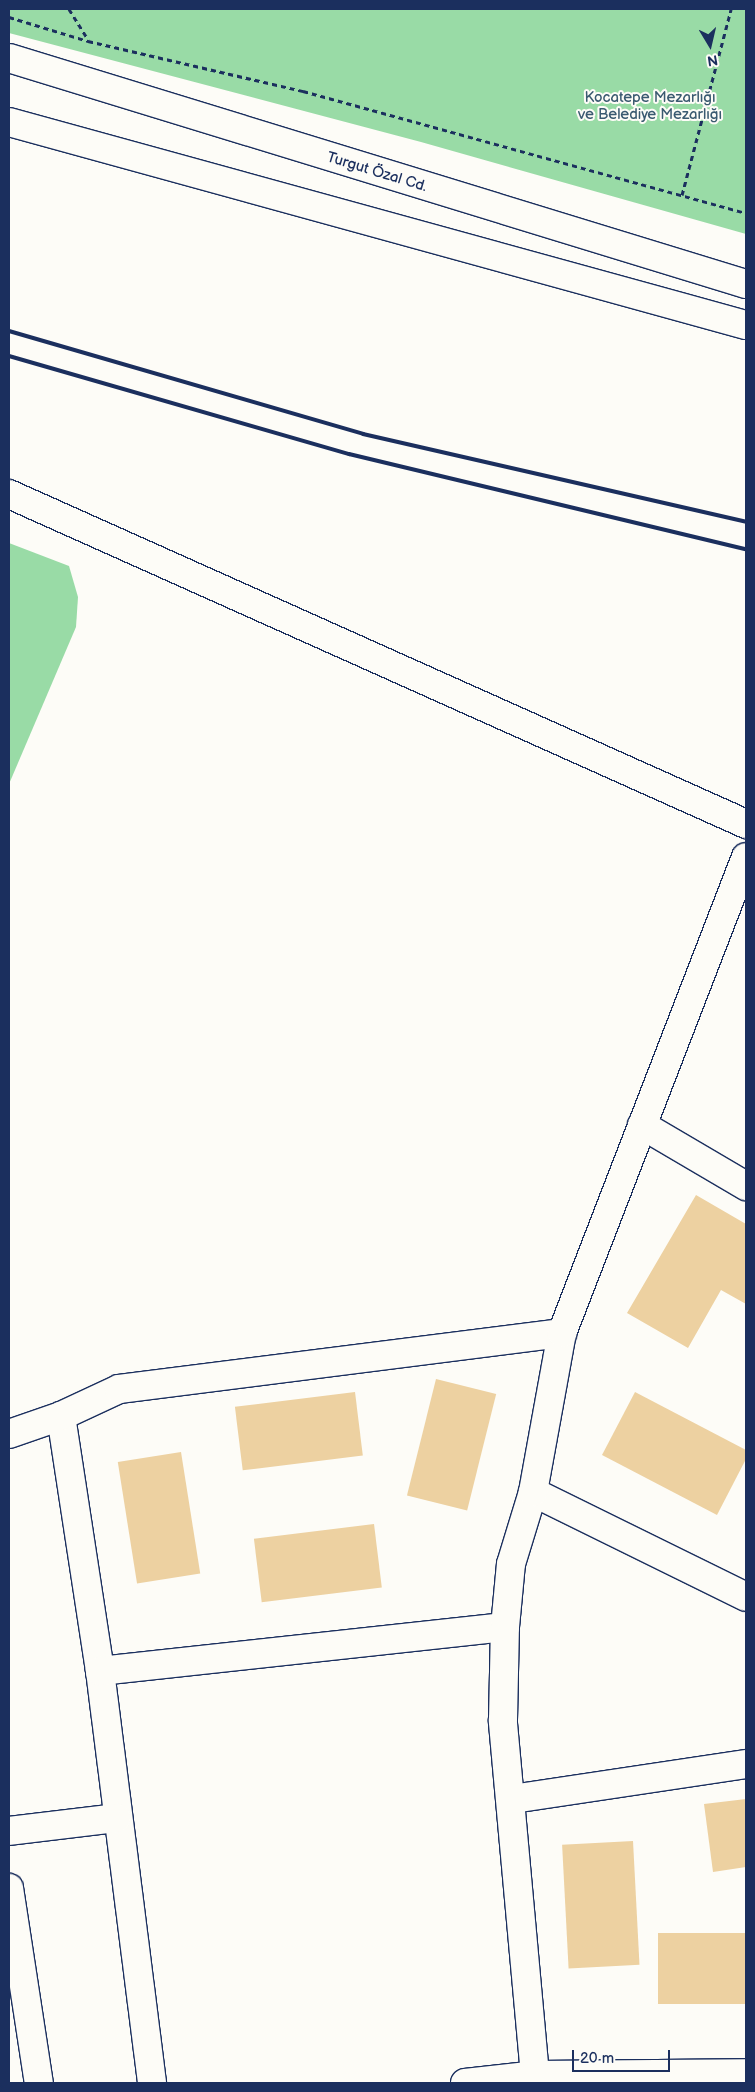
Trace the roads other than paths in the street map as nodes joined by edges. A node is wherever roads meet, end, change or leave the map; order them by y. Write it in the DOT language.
graph roads {
  1 [pos="9,58"];
  2 [pos="9,122"];
  3 [pos="746,284"];
  4 [pos="746,325"];
  5 [pos="9,494"];
  6 [pos="746,824"];
  7 [pos="746,857"];
  8 [pos="642,1125"];
  9 [pos="746,1186"];
  10 [pos="562,1333"];
  11 [pos="61,1416"];
  12 [pos="9,1434"];
  13 [pos="533,1492"];
  14 [pos="746,1597"];
  15 [pos="505,1627"];
  16 [pos="100,1672"];
  17 [pos="746,1764"];
  18 [pos="512,1799"];
  19 [pos="116,1818"];
  20 [pos="9,1832"];
  21 [pos="9,1888"];
  22 [pos="746,2073"];
  23 [pos="534,2075"];
  24 [pos="39,2083"];
  25 [pos="152,2083"];
  26 [pos="465,2083"];
  1 -- 3 [label="street, Turgut Özal Cd."];
  2 -- 4 [label="street"];
  5 -- 6 [label="street"];
  7 -- 8 [label="street"];
  8 -- 9 [label="street"];
  8 -- 10 [label="street"];
  10 -- 11 [label="street"];
  10 -- 13 [label="street"];
  11 -- 12 [label="street"];
  11 -- 16 [label="street"];
  13 -- 14 [label="street"];
  13 -- 15 [label="street"];
  15 -- 16 [label="street"];
  15 -- 18 [label="street"];
  16 -- 19 [label="street"];
  17 -- 18 [label="street"];
  18 -- 23 [label="street"];
  19 -- 20 [label="street"];
  19 -- 25 [label="street"];
  21 -- 24 [label="street"];
  22 -- 23 [label="street"];
  23 -- 26 [label="street"];
}
